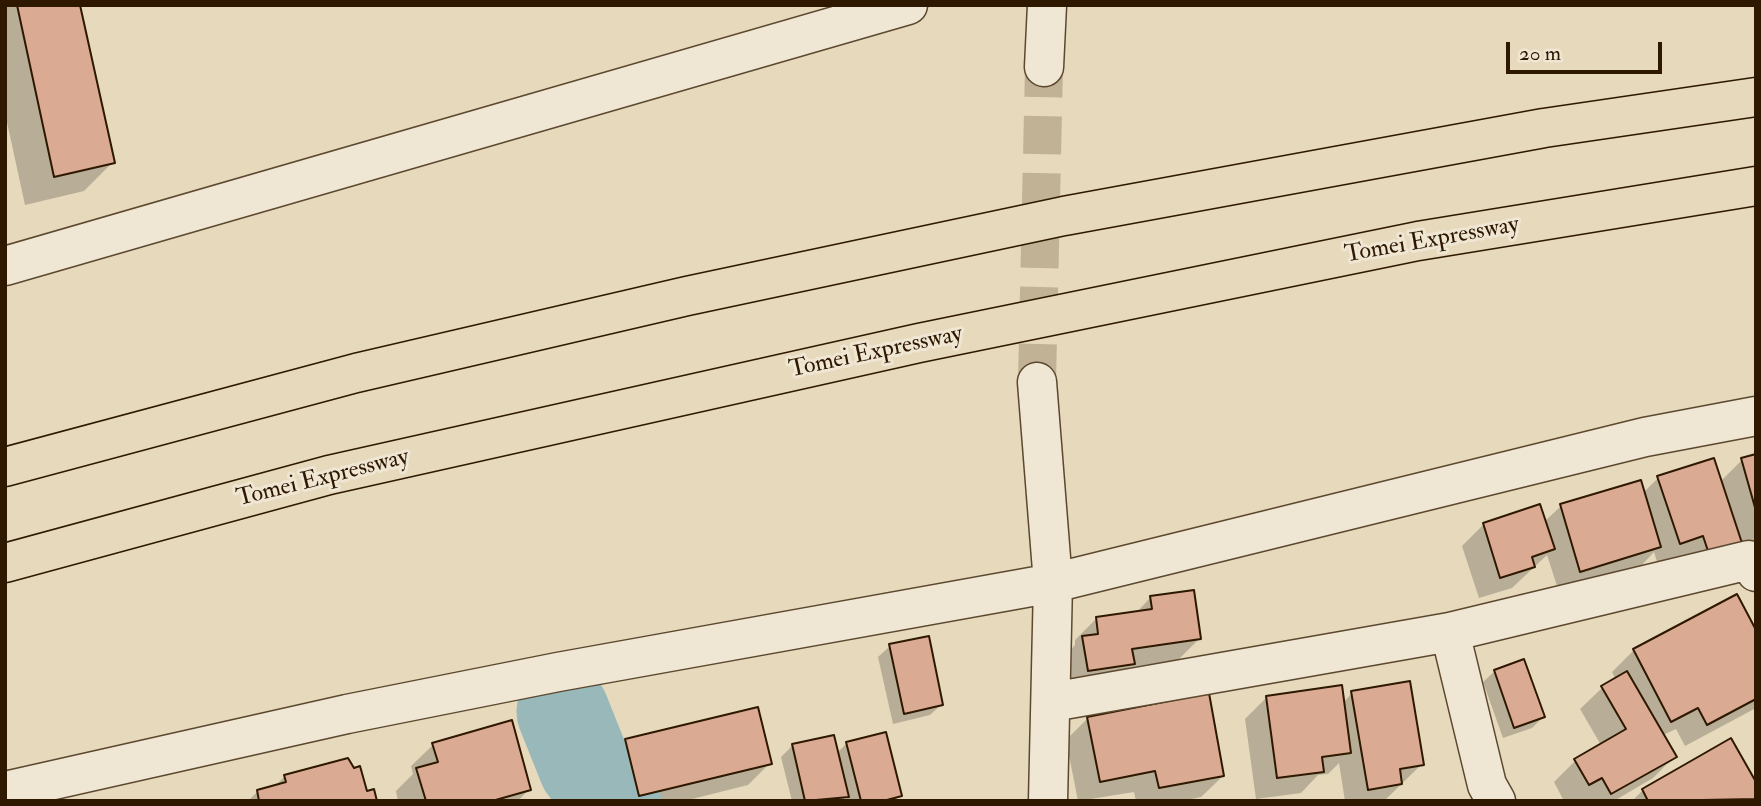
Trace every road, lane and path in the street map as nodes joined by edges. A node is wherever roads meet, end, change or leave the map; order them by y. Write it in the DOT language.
graph roads {
  1 [pos="908,5"];
  2 [pos="1047,5"];
  3 [pos="1044,66"];
  4 [pos="1756,97"];
  5 [pos="1756,186"];
  6 [pos="5,266"];
  7 [pos="1037,382"];
  8 [pos="1756,416"];
  9 [pos="13,465"];
  10 [pos="54,562"];
  11 [pos="5,563"];
  12 [pos="1756,572"];
  13 [pos="1053,583"];
  14 [pos="5,590"];
  15 [pos="1450,632"];
  16 [pos="1052,702"];
  17 [pos="5,791"];
  18 [pos="1048,795"];
  19 [pos="1496,801"];
  1 -- 6 [label="street"];
  2 -- 3 [label="street"];
  4 -- 9 [label="highway"];
  5 -- 10 [label="highway, Tomei Expressway"];
  7 -- 13 [label="street"];
  8 -- 13 [label="street"];
  10 -- 11 [label="highway"];
  10 -- 14 [label="highway"];
  12 -- 15 [label="street"];
  13 -- 16 [label="street"];
  13 -- 17 [label="street"];
  15 -- 16 [label="street"];
  15 -- 19 [label="street"];
  16 -- 18 [label="street"];
}
